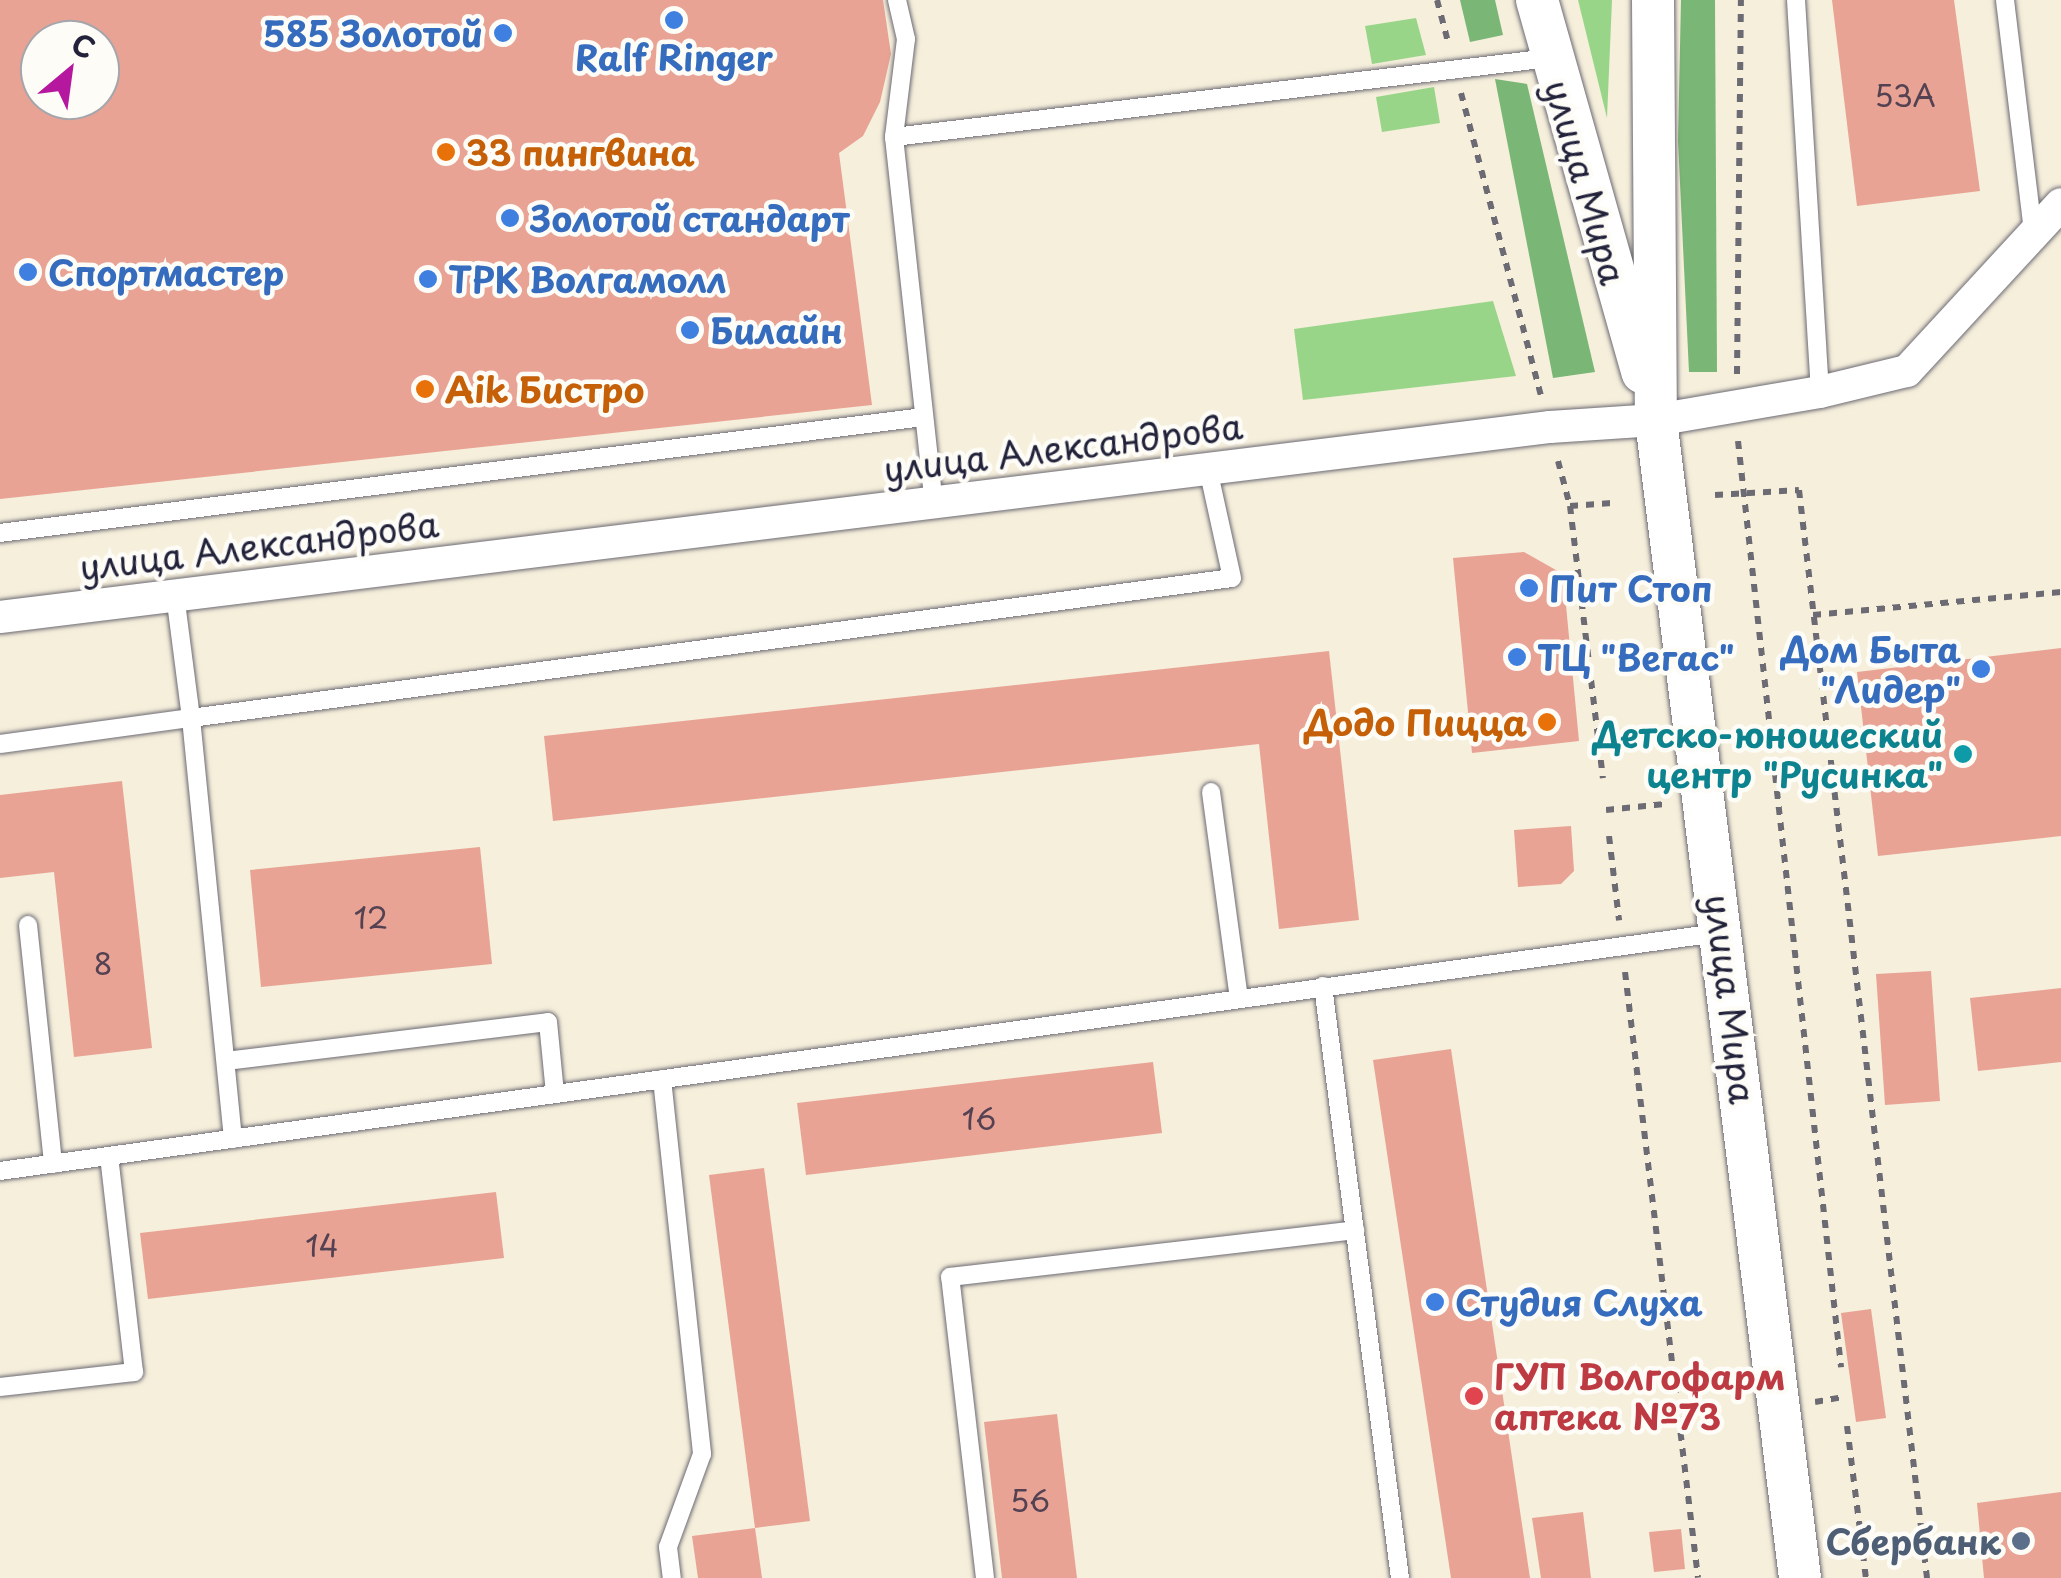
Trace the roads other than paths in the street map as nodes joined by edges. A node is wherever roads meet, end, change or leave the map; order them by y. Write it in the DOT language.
graph roads {
  1 [pos="897,0"];
  2 [pos="1537,0"];
  3 [pos="1652,0"];
  4 [pos="1796,0"];
  5 [pos="2005,0"];
  6 [pos="1550,58"];
  7 [pos="894,137"];
  8 [pos="2061,204"];
  9 [pos="2034,232"];
  10 [pos="1820,392"];
  11 [pos="923,417"];
  12 [pos="1656,420"];
  13 [pos="1208,469"];
  14 [pos="934,503"];
  15 [pos="0,533"];
  16 [pos="175,596"];
  17 [pos="0,617"];
  18 [pos="191,718"];
  19 [pos="0,744"];
  20 [pos="1211,792"];
  21 [pos="28,924"];
  22 [pos="1722,932"];
  23 [pos="1322,986"];
  24 [pos="1239,998"];
  25 [pos="226,1061"];
  26 [pos="662,1079"];
  27 [pos="555,1094"];
  28 [pos="233,1139"];
  29 [pos="109,1156"];
  30 [pos="53,1164"];
  31 [pos="0,1171"];
  32 [pos="1355,1230"];
  33 [pos="0,1388"];
  34 [pos="672,1578"];
  35 [pos="985,1578"];
  36 [pos="1400,1578"];
  37 [pos="1800,1578"];
  1 -- 7 [label="lane"];
  2 -- 6 [label="street, улица Мира"];
  3 -- 12 [label="street, улица Мира"];
  4 -- 10 [label="lane"];
  5 -- 9 [label="lane"];
  6 -- 7 [label="lane"];
  6 -- 12 [label="street, улица Мира"];
  7 -- 11 [label="lane"];
  8 -- 9 [label="street, улица Александрова"];
  9 -- 10 [label="street, улица Александрова"];
  10 -- 12 [label="street, улица Александрова"];
  11 -- 14 [label="lane"];
  11 -- 15 [label="lane"];
  12 -- 13 [label="street, улица Александрова"];
  12 -- 22 [label="street, улица Мира"];
  13 -- 14 [label="street, улица Александрова"];
  13 -- 18 [label="lane"];
  14 -- 16 [label="street, улица Александрова"];
  16 -- 17 [label="street, улица Александрова"];
  16 -- 18 [label="lane"];
  18 -- 19 [label="lane"];
  18 -- 25 [label="lane"];
  20 -- 24 [label="lane"];
  21 -- 30 [label="lane"];
  22 -- 23 [label="lane"];
  22 -- 37 [label="street, улица Мира"];
  23 -- 24 [label="lane"];
  23 -- 32 [label="lane"];
  24 -- 26 [label="lane"];
  25 -- 27 [label="lane"];
  25 -- 28 [label="lane"];
  26 -- 27 [label="lane"];
  26 -- 34 [label="lane"];
  27 -- 28 [label="lane"];
  28 -- 29 [label="lane"];
  29 -- 30 [label="lane"];
  29 -- 33 [label="lane"];
  30 -- 31 [label="lane"];
  32 -- 35 [label="lane"];
  32 -- 36 [label="lane"];
}
